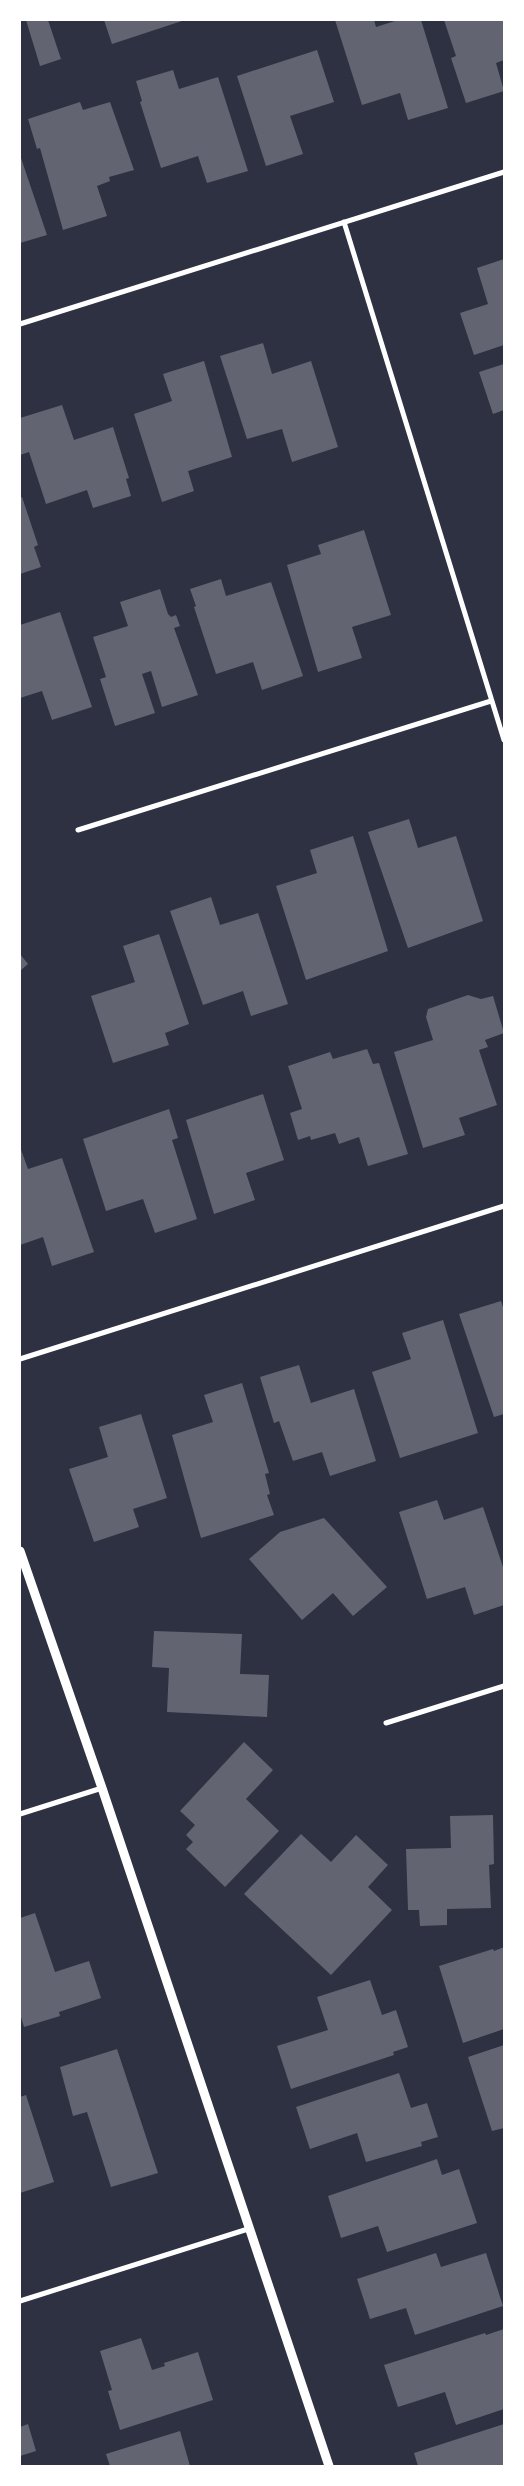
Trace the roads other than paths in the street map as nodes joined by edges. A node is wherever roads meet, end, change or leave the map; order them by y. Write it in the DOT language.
graph roads {
  1 [pos="504,172"];
  2 [pos="344,222"];
  3 [pos="20,324"];
  4 [pos="491,701"];
  5 [pos="504,740"];
  6 [pos="78,830"];
  7 [pos="504,1206"];
  8 [pos="20,1359"];
  9 [pos="20,1551"];
  10 [pos="504,1686"];
  11 [pos="386,1723"];
  12 [pos="102,1788"];
  13 [pos="20,1814"];
  14 [pos="248,2229"];
  15 [pos="20,2301"];
  16 [pos="329,2466"];
  1 -- 2 [label="street"];
  2 -- 3 [label="street"];
  2 -- 4 [label="street"];
  4 -- 5 [label="street"];
  4 -- 6 [label="street"];
  7 -- 8 [label="street"];
  9 -- 12 [label="street"];
  10 -- 11 [label="street"];
  12 -- 13 [label="street"];
  12 -- 14 [label="street"];
  14 -- 15 [label="street"];
  14 -- 16 [label="street"];
}
